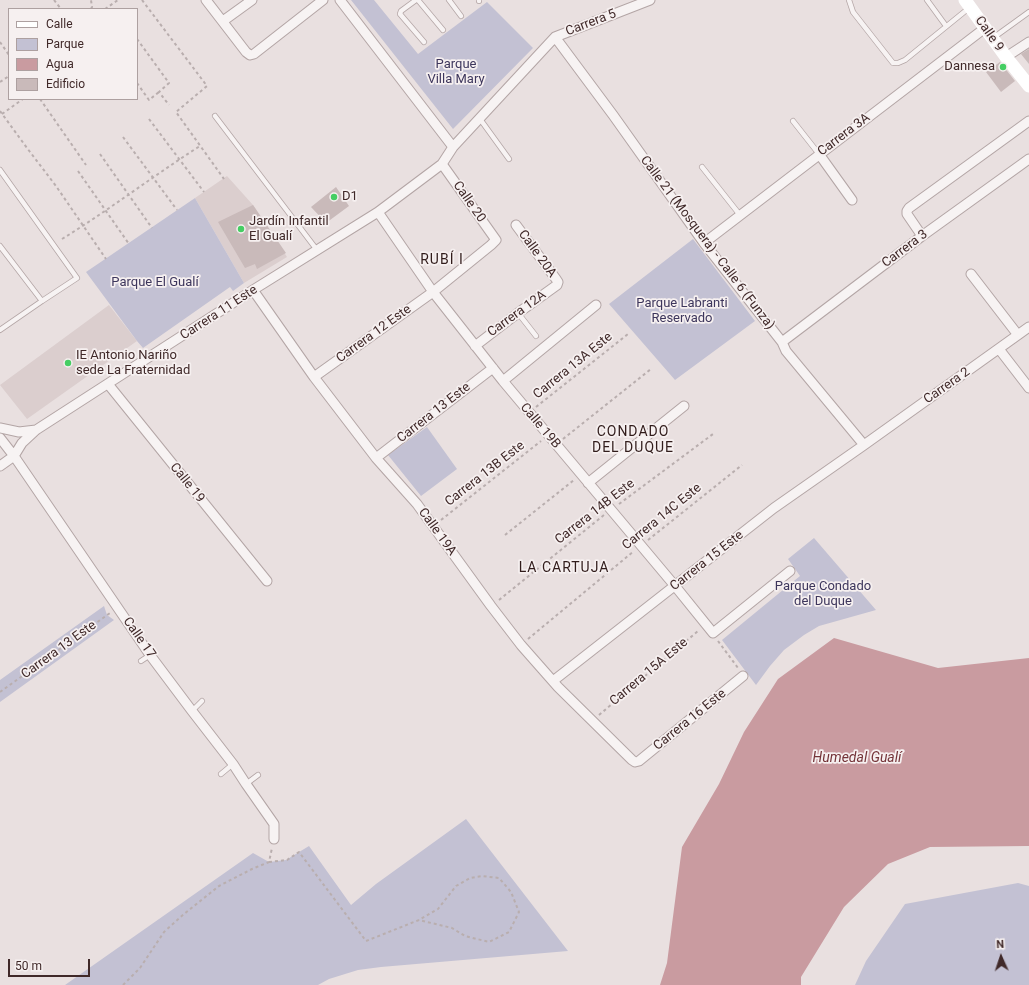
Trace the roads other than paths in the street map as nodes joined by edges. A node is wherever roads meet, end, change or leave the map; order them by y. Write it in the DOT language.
graph roads {
  1 [pos="206,0"];
  2 [pos="252,0"];
  3 [pos="323,0"];
  4 [pos="340,0"];
  5 [pos="417,0"];
  6 [pos="449,0"];
  7 [pos="650,0"];
  8 [pos="849,0"];
  9 [pos="927,0"];
  10 [pos="968,3"];
  11 [pos="1029,12"];
  12 [pos="461,16"];
  13 [pos="223,21"];
  14 [pos="946,26"];
  15 [pos="443,30"];
  16 [pos="989,33"];
  17 [pos="555,37"];
  18 [pos="424,42"];
  19 [pos="1029,42"];
  20 [pos="1006,57"];
  21 [pos="1029,86"];
  22 [pos="215,116"];
  23 [pos="479,118"];
  24 [pos="793,120"];
  25 [pos="1029,121"];
  26 [pos="453,148"];
  27 [pos="819,154"];
  28 [pos="509,159"];
  29 [pos="1029,159"];
  30 [pos="442,164"];
  31 [pos="702,167"];
  32 [pos="0,170"];
  33 [pos="852,200"];
  34 [pos="378,212"];
  35 [pos="740,215"];
  36 [pos="516,225"];
  37 [pos="922,236"];
  38 [pos="496,240"];
  39 [pos="704,243"];
  40 [pos="0,246"];
  41 [pos="317,250"];
  42 [pos="971,274"];
  43 [pos="558,282"];
  44 [pos="253,290"];
  45 [pos="433,292"];
  46 [pos="42,301"];
  47 [pos="596,304"];
  48 [pos="518,313"];
  49 [pos="1029,327"];
  50 [pos="0,330"];
  51 [pos="1018,335"];
  52 [pos="536,336"];
  53 [pos="782,342"];
  54 [pos="475,346"];
  55 [pos="999,349"];
  56 [pos="492,368"];
  57 [pos="314,377"];
  58 [pos="503,381"];
  59 [pos="108,384"];
  60 [pos="1029,388"];
  61 [pos="684,406"];
  62 [pos="0,428"];
  63 [pos="36,430"];
  64 [pos="0,438"];
  65 [pos="864,445"];
  66 [pos="14,456"];
  67 [pos="376,458"];
  68 [pos="0,466"];
  69 [pos="588,483"];
  70 [pos="790,571"];
  71 [pos="267,581"];
  72 [pos="675,586"];
  73 [pos="150,655"];
  74 [pos="141,661"];
  75 [pos="743,676"];
  76 [pos="553,681"];
  77 [pos="202,701"];
  78 [pos="192,711"];
  79 [pos="635,762"];
  80 [pos="233,764"];
  81 [pos="221,774"];
  82 [pos="258,775"];
  83 [pos="246,784"];
  84 [pos="274,839"];
  1 -- 13 [label="street"];
  2 -- 13 [label="street"];
  3 -- 13 [label="street"];
  4 -- 26 [label="street"];
  5 -- 15 [label="lane"];
  5 -- 18 [label="lane"];
  6 -- 12 [label="lane"];
  7 -- 17 [label="street, Carrera 5"];
  8 -- 14 [label="lane"];
  9 -- 14 [label="lane"];
  10 -- 14 [label="lane"];
  10 -- 16 [label="main road, Calle 9"];
  11 -- 16 [label="lane"];
  16 -- 20 [label="main road, Calle 9"];
  16 -- 27 [label="street, Carrera 3A"];
  17 -- 23 [label="street"];
  17 -- 39 [label="street, Calle 21 (Mosquera) - Calle 6 (Funza)"];
  19 -- 20 [label="street"];
  20 -- 21 [label="main road, Calle 9"];
  22 -- 41 [label="lane"];
  23 -- 26 [label="street"];
  23 -- 28 [label="lane"];
  24 -- 27 [label="lane"];
  25 -- 37 [label="street"];
  26 -- 30 [label="street"];
  27 -- 33 [label="street"];
  27 -- 35 [label="street, Carrera 3A"];
  29 -- 37 [label="street, Carrera 3"];
  30 -- 34 [label="street, Carrera 11 Este"];
  30 -- 38 [label="street, Calle 20"];
  31 -- 35 [label="lane"];
  32 -- 46 [label="lane"];
  34 -- 41 [label="street, Carrera 11 Este"];
  34 -- 45 [label="street, Calle 19B"];
  35 -- 39 [label="street, Carrera 3A"];
  36 -- 43 [label="street, Calle 20A"];
  37 -- 53 [label="street, Carrera 3"];
  38 -- 45 [label="street, Carrera 12 Este"];
  39 -- 53 [label="street, Calle 21 (Mosquera) - Calle 6 (Funza)"];
  40 -- 46 [label="lane"];
  41 -- 44 [label="street, Carrera 11 Este"];
  42 -- 51 [label="street"];
  43 -- 48 [label="street, Carrera 12A"];
  44 -- 57 [label="street, Calle 19A"];
  44 -- 59 [label="street, Carrera 11 Este"];
  45 -- 54 [label="street, Calle 19B"];
  45 -- 57 [label="street, Carrera 12 Este"];
  46 -- 50 [label="lane"];
  47 -- 58 [label="street"];
  48 -- 52 [label="lane"];
  48 -- 54 [label="street, Carrera 12A"];
  49 -- 51 [label="street, Carrera 2"];
  51 -- 55 [label="street, Carrera 2"];
  53 -- 65 [label="street, Calle 21 (Mosquera) - Calle 6 (Funza)"];
  54 -- 56 [label="street, Calle 19B"];
  55 -- 60 [label="street"];
  55 -- 65 [label="street, Carrera 2"];
  56 -- 58 [label="street, Calle 19B"];
  56 -- 67 [label="street, Carrera 13 Este"];
  57 -- 67 [label="street, Calle 19A"];
  58 -- 69 [label="street, Calle 19B"];
  59 -- 63 [label="street, Carrera 11 Este"];
  59 -- 71 [label="street, Calle 19"];
  61 -- 69 [label="street"];
  62 -- 63 [label="street"];
  63 -- 66 [label="street, Carrera 11 Este"];
  64 -- 66 [label="street, Calle 17"];
  65 -- 72 [label="street, Carrera 15 Este"];
  66 -- 68 [label="street, Carrera 11 Este"];
  66 -- 73 [label="street, Calle 17"];
  67 -- 76 [label="street, Calle 19A"];
  69 -- 72 [label="street, Calle 19B"];
  70 -- 72 [label="street, Calle 19B"];
  72 -- 76 [label="street, Carrera 15 Este"];
  73 -- 74 [label="lane"];
  73 -- 78 [label="street, Calle 17"];
  75 -- 79 [label="street, Carrera 16 Este"];
  76 -- 79 [label="street, Calle 19A"];
  77 -- 78 [label="lane"];
  78 -- 80 [label="street, Calle 17"];
  80 -- 81 [label="lane"];
  80 -- 83 [label="street, Calle 17"];
  82 -- 83 [label="lane"];
  83 -- 84 [label="street, Calle 17"];
}
